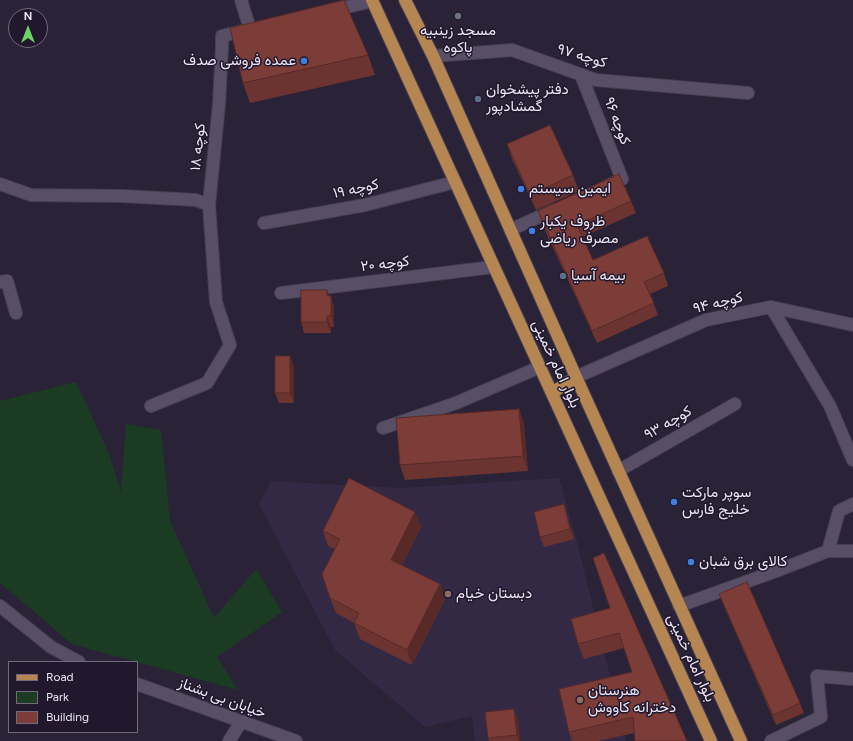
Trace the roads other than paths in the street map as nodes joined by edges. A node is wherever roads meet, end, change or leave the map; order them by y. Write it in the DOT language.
graph roads {
  1 [pos="241,0"];
  2 [pos="372,0"];
  3 [pos="405,0"];
  4 [pos="319,13"];
  5 [pos="265,26"];
  6 [pos="250,29"];
  7 [pos="433,56"];
  8 [pos="581,75"];
  9 [pos="748,93"];
  10 [pos="455,182"];
  11 [pos="0,184"];
  12 [pos="594,192"];
  13 [pos="209,205"];
  14 [pos="566,205"];
  15 [pos="264,223"];
  16 [pos="510,230"];
  17 [pos="493,267"];
  18 [pos="0,282"];
  19 [pos="281,293"];
  20 [pos="771,307"];
  21 [pos="16,313"];
  22 [pos="853,325"];
  23 [pos="540,367"];
  24 [pos="576,378"];
  25 [pos="552,393"];
  26 [pos="735,404"];
  27 [pos="151,406"];
  28 [pos="383,428"];
  29 [pos="853,460"];
  30 [pos="618,471"];
  31 [pos="853,504"];
  32 [pos="828,551"];
  33 [pos="853,551"];
  34 [pos="0,606"];
  35 [pos="678,606"];
  36 [pos="77,661"];
  37 [pos="853,679"];
  38 [pos="138,684"];
  39 [pos="241,722"];
  40 [pos="229,741"];
  41 [pos="296,741"];
  42 [pos="711,741"];
  43 [pos="740,741"];
  44 [pos="771,741"];
  1 -- 6 [label="street"];
  2 -- 4 [label="street"];
  2 -- 10 [label="main road, بلوار امام خمینی"];
  3 -- 7 [label="main road, بلوار امام خمینی"];
  5 -- 6 [label="street, کوچه ۱۸"];
  6 -- 13 [label="street, کوچه ۱۸"];
  7 -- 8 [label="street, کوچه ۹۷"];
  7 -- 16 [label="main road, بلوار امام خمینی"];
  8 -- 9 [label="street, کوچه ۹۷"];
  8 -- 12 [label="street, کوچه ۹۶"];
  10 -- 15 [label="street, کوچه ۱۹"];
  10 -- 17 [label="main road, بلوار امام خمینی"];
  11 -- 13 [label="street"];
  13 -- 27 [label="street"];
  14 -- 16 [label="street"];
  16 -- 24 [label="main road, بلوار امام خمینی"];
  17 -- 19 [label="street, کوچه ۲۰"];
  17 -- 23 [label="main road, بلوار امام خمینی"];
  18 -- 21 [label="street"];
  20 -- 22 [label="street, کوچه ۹۴"];
  20 -- 24 [label="street, کوچه ۹۴"];
  20 -- 29 [label="street"];
  23 -- 25 [label="main road, بلوار امام خمینی"];
  23 -- 28 [label="street"];
  24 -- 25 [label="main road"];
  24 -- 30 [label="main road, بلوار امام خمینی"];
  25 -- 42 [label="main road, بلوار امام خمینی"];
  26 -- 30 [label="street, کوچه ۹۳"];
  30 -- 35 [label="main road, بلوار امام خمینی"];
  31 -- 32 [label="street"];
  32 -- 33 [label="street"];
  32 -- 35 [label="street"];
  34 -- 36 [label="street"];
  35 -- 43 [label="main road, بلوار امام خمینی"];
  37 -- 44 [label="street"];
  38 -- 39 [label="street, خیابان بی بشناز"];
  39 -- 40 [label="street"];
  39 -- 41 [label="street, خیابان بی بشناز"];
}
